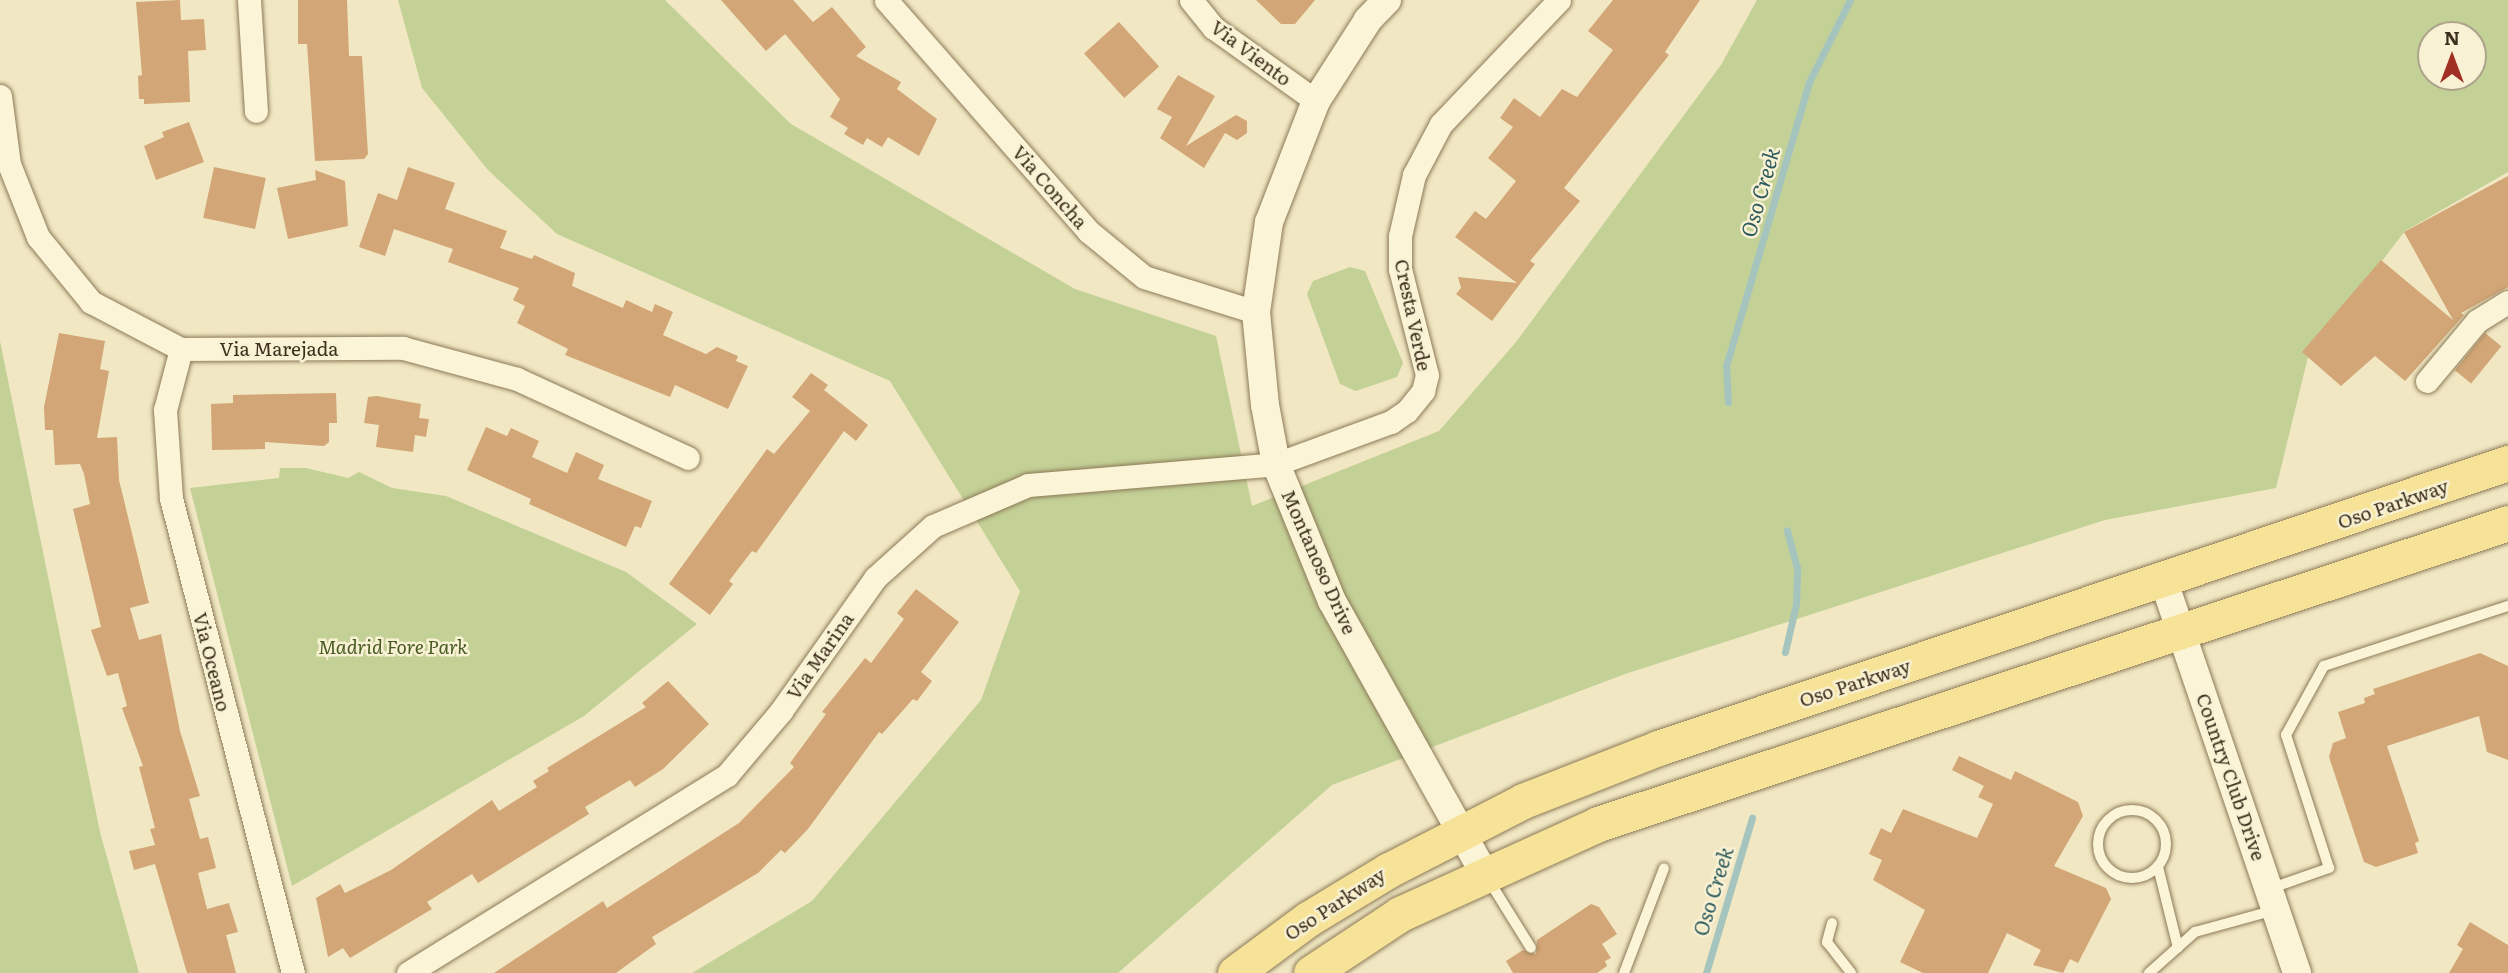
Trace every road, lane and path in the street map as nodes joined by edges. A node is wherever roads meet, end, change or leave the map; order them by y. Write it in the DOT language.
graph roads {
  1 [pos="249,0"];
  2 [pos="886,0"];
  3 [pos="1191,0"];
  4 [pos="1387,0"];
  5 [pos="1559,0"];
  6 [pos="0,96"];
  7 [pos="1316,101"];
  8 [pos="256,111"];
  9 [pos="2508,302"];
  10 [pos="1256,312"];
  11 [pos="181,349"];
  12 [pos="2427,381"];
  13 [pos="688,458"];
  14 [pos="2508,463"];
  15 [pos="1276,464"];
  16 [pos="2508,523"];
  17 [pos="2164,582"];
  18 [pos="2508,606"];
  19 [pos="2182,631"];
  20 [pos="1462,830"];
  21 [pos="2158,867"];
  22 [pos="1664,868"];
  23 [pos="1484,873"];
  24 [pos="2273,900"];
  25 [pos="1832,923"];
  26 [pos="1531,948"];
  27 [pos="2178,948"];
  28 [pos="293,973"];
  29 [pos="408,973"];
  30 [pos="1235,973"];
  31 [pos="1311,973"];
  32 [pos="1624,973"];
  33 [pos="1851,973"];
  34 [pos="2149,973"];
  35 [pos="2297,973"];
  1 -- 8 [label="street"];
  2 -- 10 [label="street, Via Concha"];
  3 -- 7 [label="street, Via Viento"];
  4 -- 7 [label="street, Montanoso Drive"];
  5 -- 15 [label="street, Cresta Verde"];
  6 -- 11 [label="street, Via Marejada"];
  7 -- 10 [label="street, Montanoso Drive"];
  9 -- 12 [label="street"];
  10 -- 15 [label="street, Montanoso Drive"];
  11 -- 13 [label="street, Via Marejada"];
  11 -- 28 [label="street, Via Oceano"];
  14 -- 17 [label="main road, Oso Parkway"];
  15 -- 20 [label="street, Montanoso Drive"];
  15 -- 29 [label="street, Via Marina"];
  16 -- 19 [label="main road"];
  17 -- 19 [label="street, Country Club Drive"];
  17 -- 20 [label="main road, Oso Parkway"];
  18 -- 24 [label="lane"];
  19 -- 23 [label="main road"];
  19 -- 24 [label="street, Country Club Drive"];
  20 -- 23 [label="street, Montanoso Drive"];
  20 -- 30 [label="main road, Oso Parkway"];
  21 -- 21 [label="lane"];
  21 -- 27 [label="lane"];
  22 -- 32 [label="lane"];
  23 -- 26 [label="lane"];
  23 -- 31 [label="main road"];
  24 -- 27 [label="lane"];
  24 -- 35 [label="street, Country Club Drive"];
  25 -- 33 [label="lane"];
  27 -- 34 [label="lane"];
}
